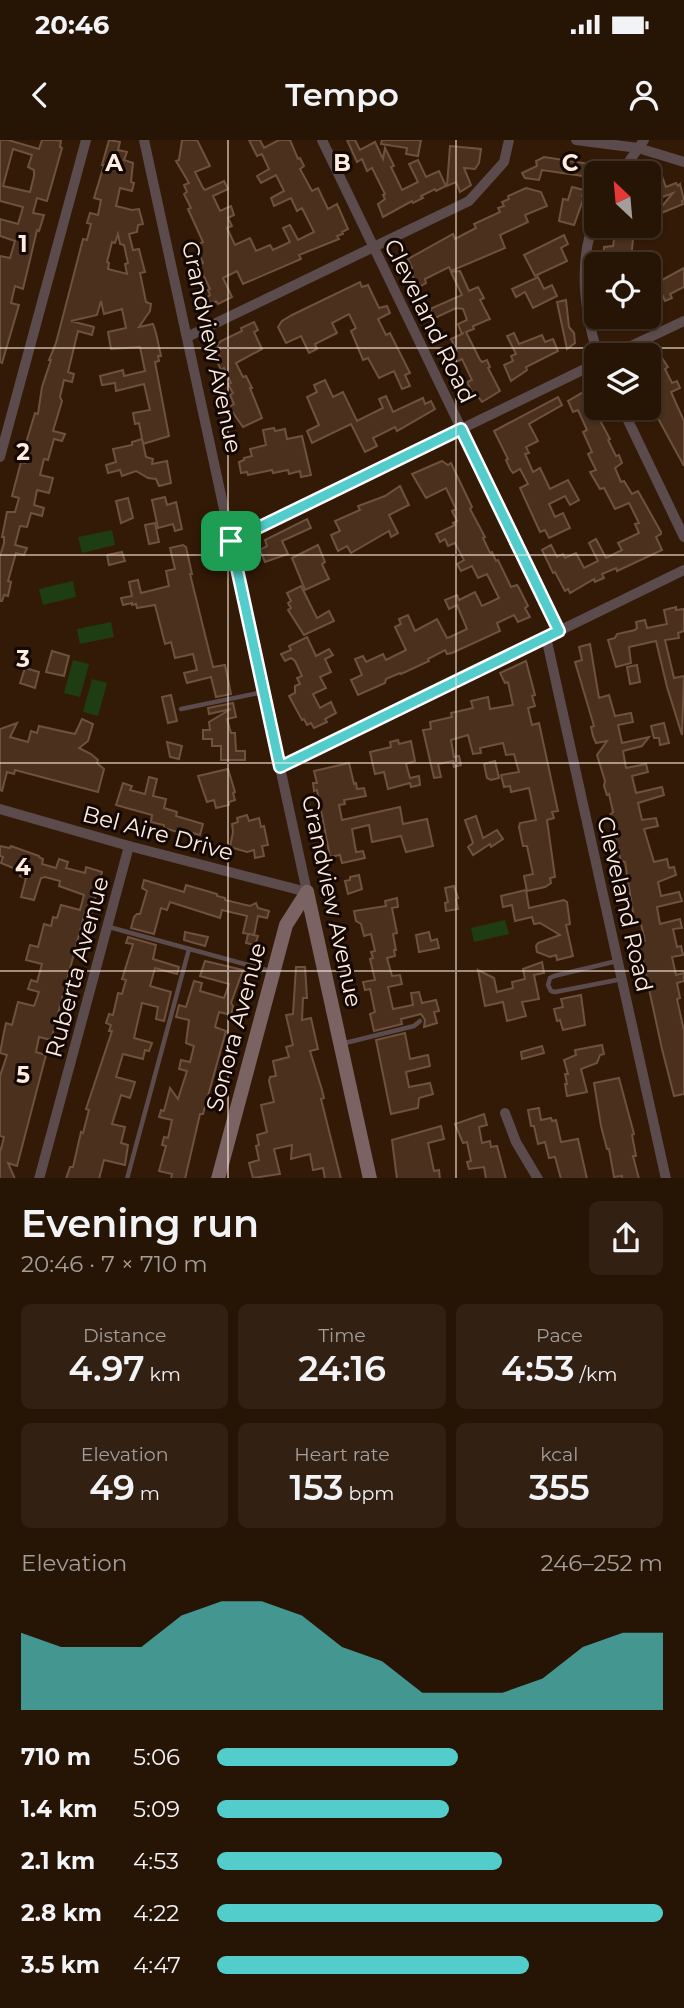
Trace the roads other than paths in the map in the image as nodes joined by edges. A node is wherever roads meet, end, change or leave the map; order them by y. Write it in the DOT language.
graph roads {
  1 [pos="86,140"];
  2 [pos="144,140"];
  3 [pos="322,140"];
  4 [pos="509,140"];
  5 [pos="576,140"];
  6 [pos="641,144"];
  7 [pos="629,161"];
  8 [pos="684,162"];
  9 [pos="588,238"];
  10 [pos="373,248"];
  11 [pos="684,321"];
  12 [pos="187,337"];
  13 [pos="595,343"];
  14 [pos="637,343"];
  15 [pos="584,369"];
  16 [pos="628,420"];
  17 [pos="461,429"];
  18 [pos="0,457"];
  19 [pos="684,537"];
  20 [pos="231,541"];
  21 [pos="684,570"];
  22 [pos="559,631"];
  23 [pos="546,637"];
  24 [pos="264,692"];
  25 [pos="181,709"];
  26 [pos="280,767"];
  27 [pos="0,809"];
  28 [pos="129,846"];
  29 [pos="307,892"];
  30 [pos="109,927"];
  31 [pos="189,949"];
  32 [pos="618,961"];
  33 [pos="274,972"];
  34 [pos="623,979"];
  35 [pos="420,1021"];
  36 [pos="340,1044"];
  37 [pos="505,1113"];
  38 [pos="39,1178"];
  39 [pos="127,1178"];
  40 [pos="218,1178"];
  41 [pos="370,1178"];
  42 [pos="538,1178"];
  43 [pos="666,1178"];
  1 -- 18 [label="street"];
  2 -- 12 [label="street, Grandview Avenue"];
  3 -- 10 [label="street, Cleveland Road"];
  4 -- 10 [label="street"];
  5 -- 6 [label="street"];
  6 -- 7 [label="street"];
  6 -- 8 [label="street"];
  9 -- 13 [label="street"];
  10 -- 12 [label="street"];
  10 -- 17 [label="street, Cleveland Road"];
  11 -- 14 [label="street"];
  12 -- 20 [label="street, Grandview Avenue"];
  15 -- 17 [label="street"];
  16 -- 19 [label="street"];
  17 -- 20 [label="street"];
  17 -- 22 [label="street, Cleveland Road"];
  20 -- 24 [label="street, Grandview Avenue"];
  21 -- 22 [label="street"];
  22 -- 23 [label="street"];
  23 -- 26 [label="street"];
  23 -- 32 [label="street, Cleveland Road"];
  24 -- 25 [label="lane"];
  24 -- 26 [label="street, Grandview Avenue"];
  26 -- 29 [label="street, Grandview Avenue"];
  27 -- 28 [label="street, Bel Aire Drive"];
  28 -- 29 [label="street, Bel Aire Drive"];
  28 -- 30 [label="street, Ruberta Avenue"];
  29 -- 33 [label="street, Sonora Avenue"];
  29 -- 36 [label="street, Grandview Avenue"];
  30 -- 31 [label="lane"];
  30 -- 38 [label="street, Ruberta Avenue"];
  31 -- 33 [label="lane"];
  31 -- 39 [label="lane"];
  32 -- 34 [label="street, Cleveland Road"];
  32 -- 34 [label="lane"];
  33 -- 40 [label="street, Sonora Avenue"];
  34 -- 43 [label="street, Cleveland Road"];
  35 -- 36 [label="lane"];
  36 -- 41 [label="street, Grandview Avenue"];
  37 -- 42 [label="street"];
}
